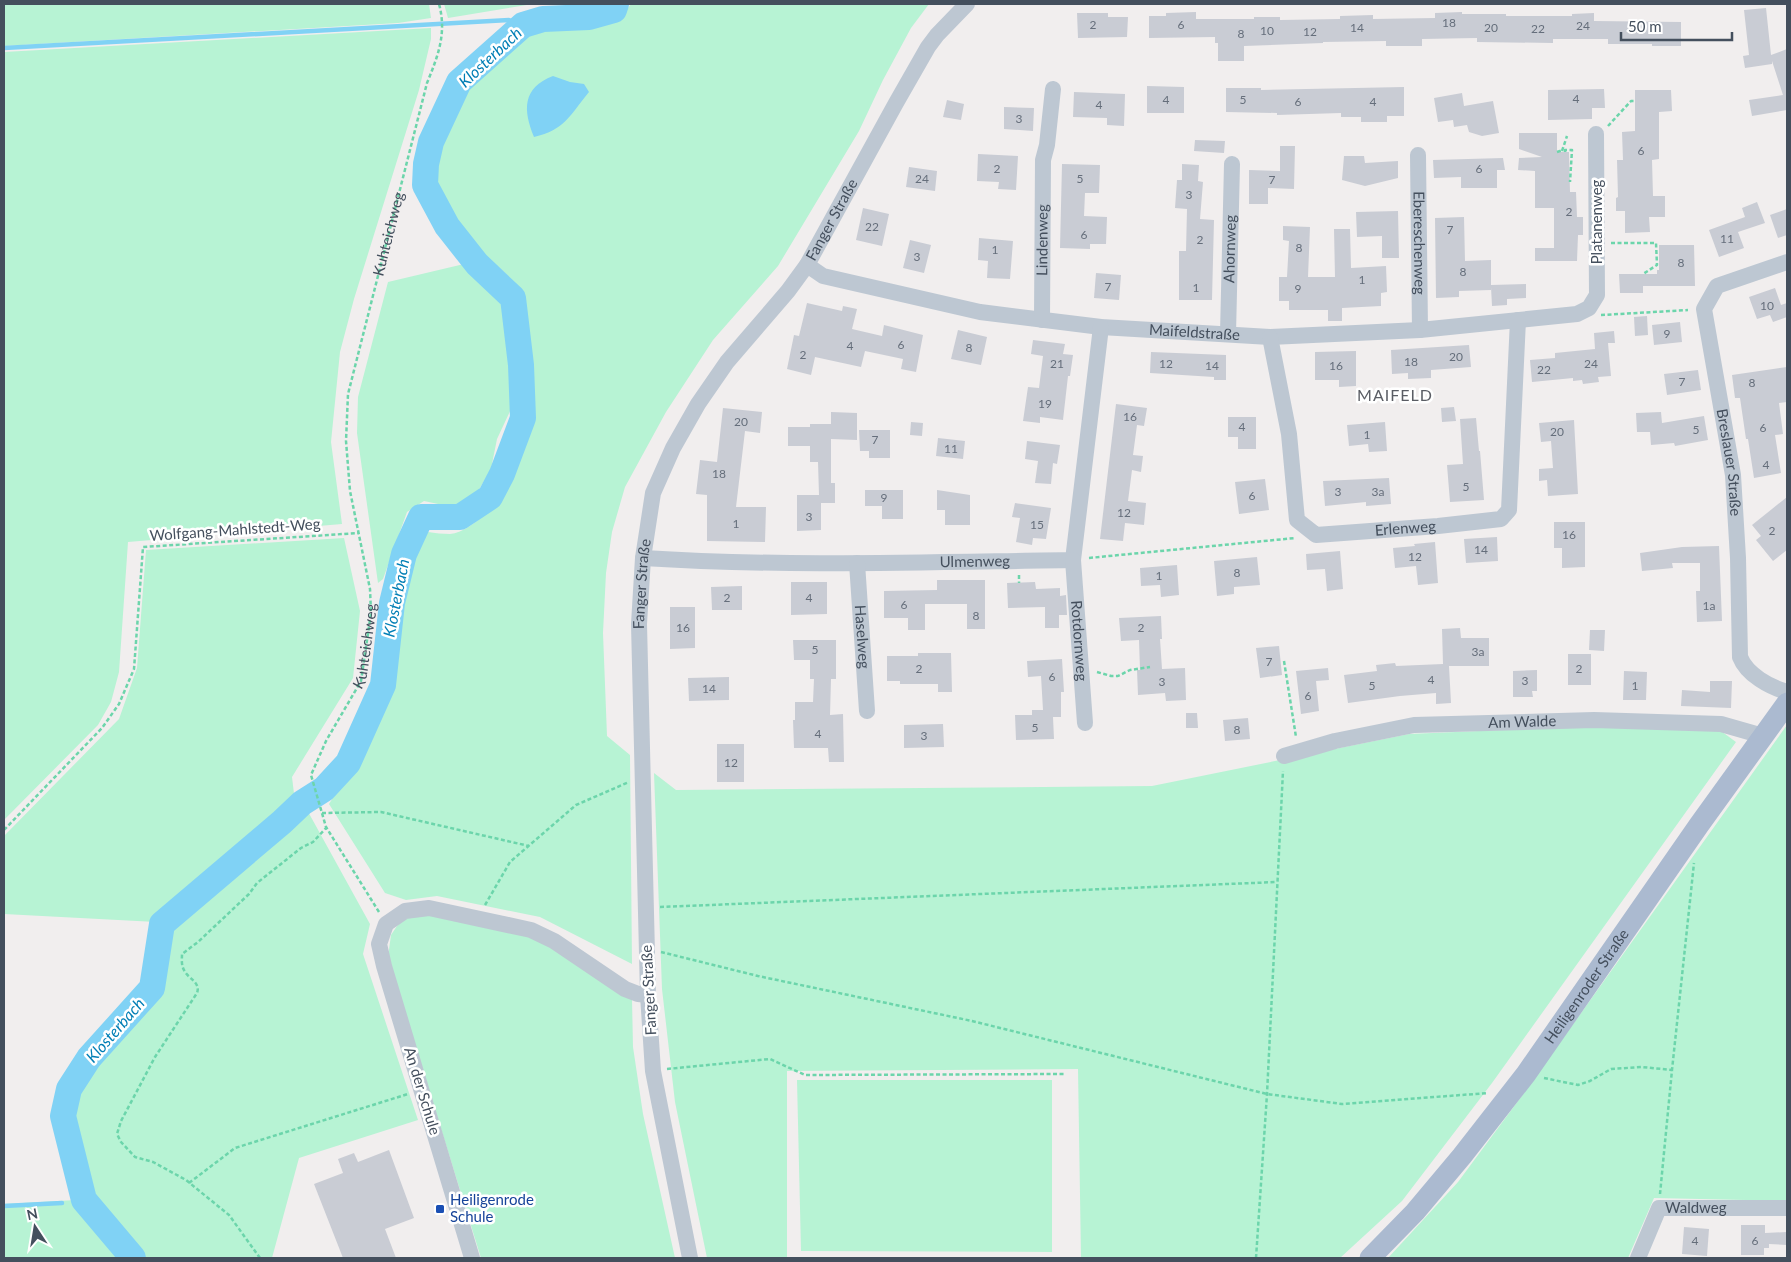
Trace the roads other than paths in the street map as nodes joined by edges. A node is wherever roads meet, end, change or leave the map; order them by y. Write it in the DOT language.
graph roads {
  1 [pos="967,4"];
  2 [pos="1053,89"];
  3 [pos="1599,132"];
  4 [pos="1418,155"];
  5 [pos="1232,164"];
  6 [pos="1787,262"];
  7 [pos="807,265"];
  8 [pos="1589,308"];
  9 [pos="1042,320"];
  10 [pos="1518,320"];
  11 [pos="1101,327"];
  12 [pos="1420,330"];
  13 [pos="1228,334"];
  14 [pos="1270,337"];
  15 [pos="643,558"];
  16 [pos="1073,560"];
  17 [pos="857,563"];
  18 [pos="1787,692"];
  19 [pos="1787,703"];
  20 [pos="867,711"];
  21 [pos="1085,723"];
  22 [pos="1763,736"];
  23 [pos="1291,754"];
  24 [pos="648,995"];
  25 [pos="1787,1208"];
  26 [pos="472,1258"];
  27 [pos="690,1258"];
  28 [pos="1370,1258"];
  29 [pos="1638,1258"];
  1 -- 7 [label="street, Fanger Straße"];
  2 -- 9 [label="street, Lindenweg"];
  3 -- 8 [label="street, Platanenweg"];
  4 -- 12 [label="street, Ebereschenweg"];
  5 -- 13 [label="street, Ahornweg"];
  6 -- 18 [label="street, Breslauer Straße"];
  7 -- 9 [label="street, Maifeldstraße"];
  7 -- 15 [label="street, Fanger Straße"];
  8 -- 10 [label="street, Maifeldstraße"];
  9 -- 11 [label="street, Maifeldstraße"];
  10 -- 12 [label="street, Maifeldstraße"];
  10 -- 14 [label="street, Erlenweg"];
  11 -- 13 [label="street, Maifeldstraße"];
  11 -- 16 [label="street"];
  12 -- 14 [label="street, Maifeldstraße"];
  13 -- 14 [label="street, Maifeldstraße"];
  15 -- 17 [label="street, Ulmenweg"];
  15 -- 24 [label="street, Fanger Straße"];
  16 -- 17 [label="street, Ulmenweg"];
  16 -- 21 [label="street, Rotdornweg"];
  17 -- 20 [label="street, Haselweg"];
  19 -- 22 [label="main road, Heiligenroder Straße"];
  22 -- 23 [label="street, Am Walde"];
  22 -- 28 [label="main road, Heiligenroder Straße"];
  24 -- 26 [label="street, An der Schule"];
  24 -- 27 [label="street, Fanger Straße"];
  25 -- 29 [label="street, Waldweg"];
}
